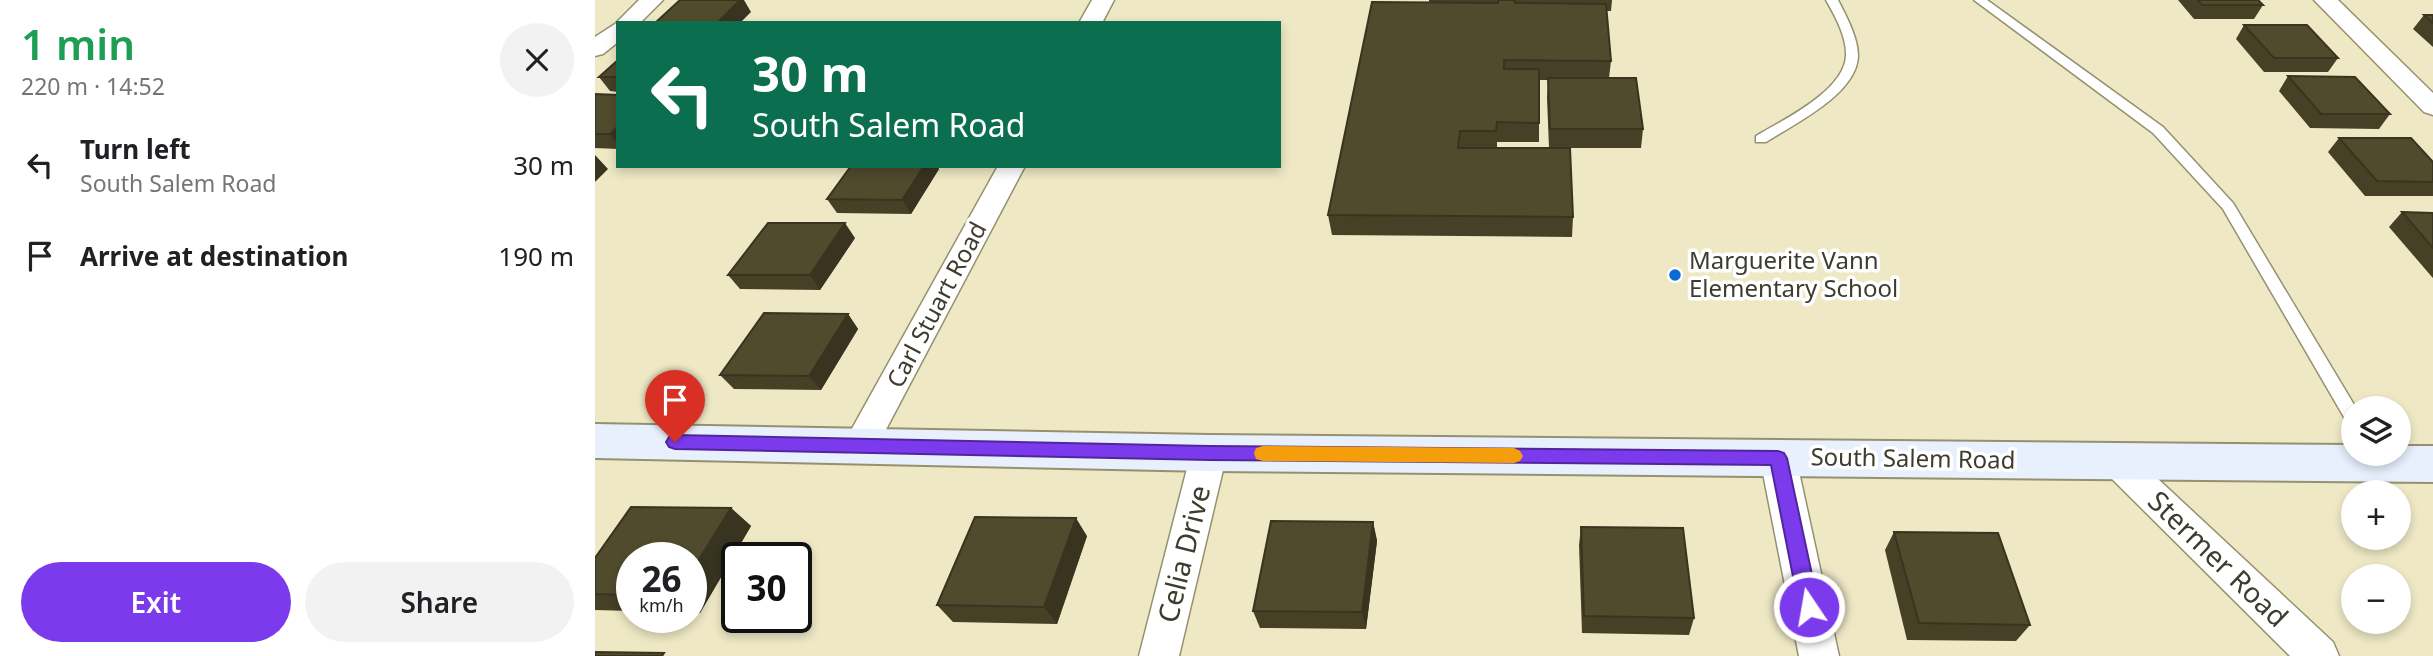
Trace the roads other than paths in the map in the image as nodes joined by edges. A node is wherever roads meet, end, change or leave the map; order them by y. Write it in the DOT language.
graph roads {
  1 [pos="652,0"];
  2 [pos="1103,0"];
  3 [pos="1832,0"];
  4 [pos="1980,0"];
  5 [pos="2325,0"];
  6 [pos="628,21"];
  7 [pos="1091,21"];
  8 [pos="616,32"];
  9 [pos="595,49"];
  10 [pos="2433,107"];
  11 [pos="1761,139"];
  12 [pos="1011,168"];
  13 [pos="2341,397"];
  14 [pos="595,441"];
  15 [pos="861,444"];
  16 [pos="1209,453"];
  17 [pos="1778,458"];
  18 [pos="2341,458"];
  19 [pos="2116,461"];
  20 [pos="2411,462"];
  21 [pos="2433,464"];
  22 [pos="1159,656"];
  23 [pos="1819,656"];
  24 [pos="2319,656"];
  1 -- 6 [label="street"];
  2 -- 7 [label="street"];
  3 -- 11 [label="lane"];
  4 -- 13 [label="lane"];
  5 -- 10 [label="street"];
  8 -- 9 [label="street"];
  12 -- 15 [label="street, Carl Stuart Road"];
  14 -- 15 [label="main road, South Salem Road"];
  15 -- 16 [label="main road, South Salem Road"];
  16 -- 17 [label="main road, South Salem Road"];
  16 -- 22 [label="street, Celia Drive"];
  17 -- 19 [label="main road, South Salem Road"];
  17 -- 23 [label="street"];
  18 -- 19 [label="main road, South Salem Road"];
  19 -- 24 [label="street, Stermer Road"];
  20 -- 21 [label="main road, South Salem Road"];
}
